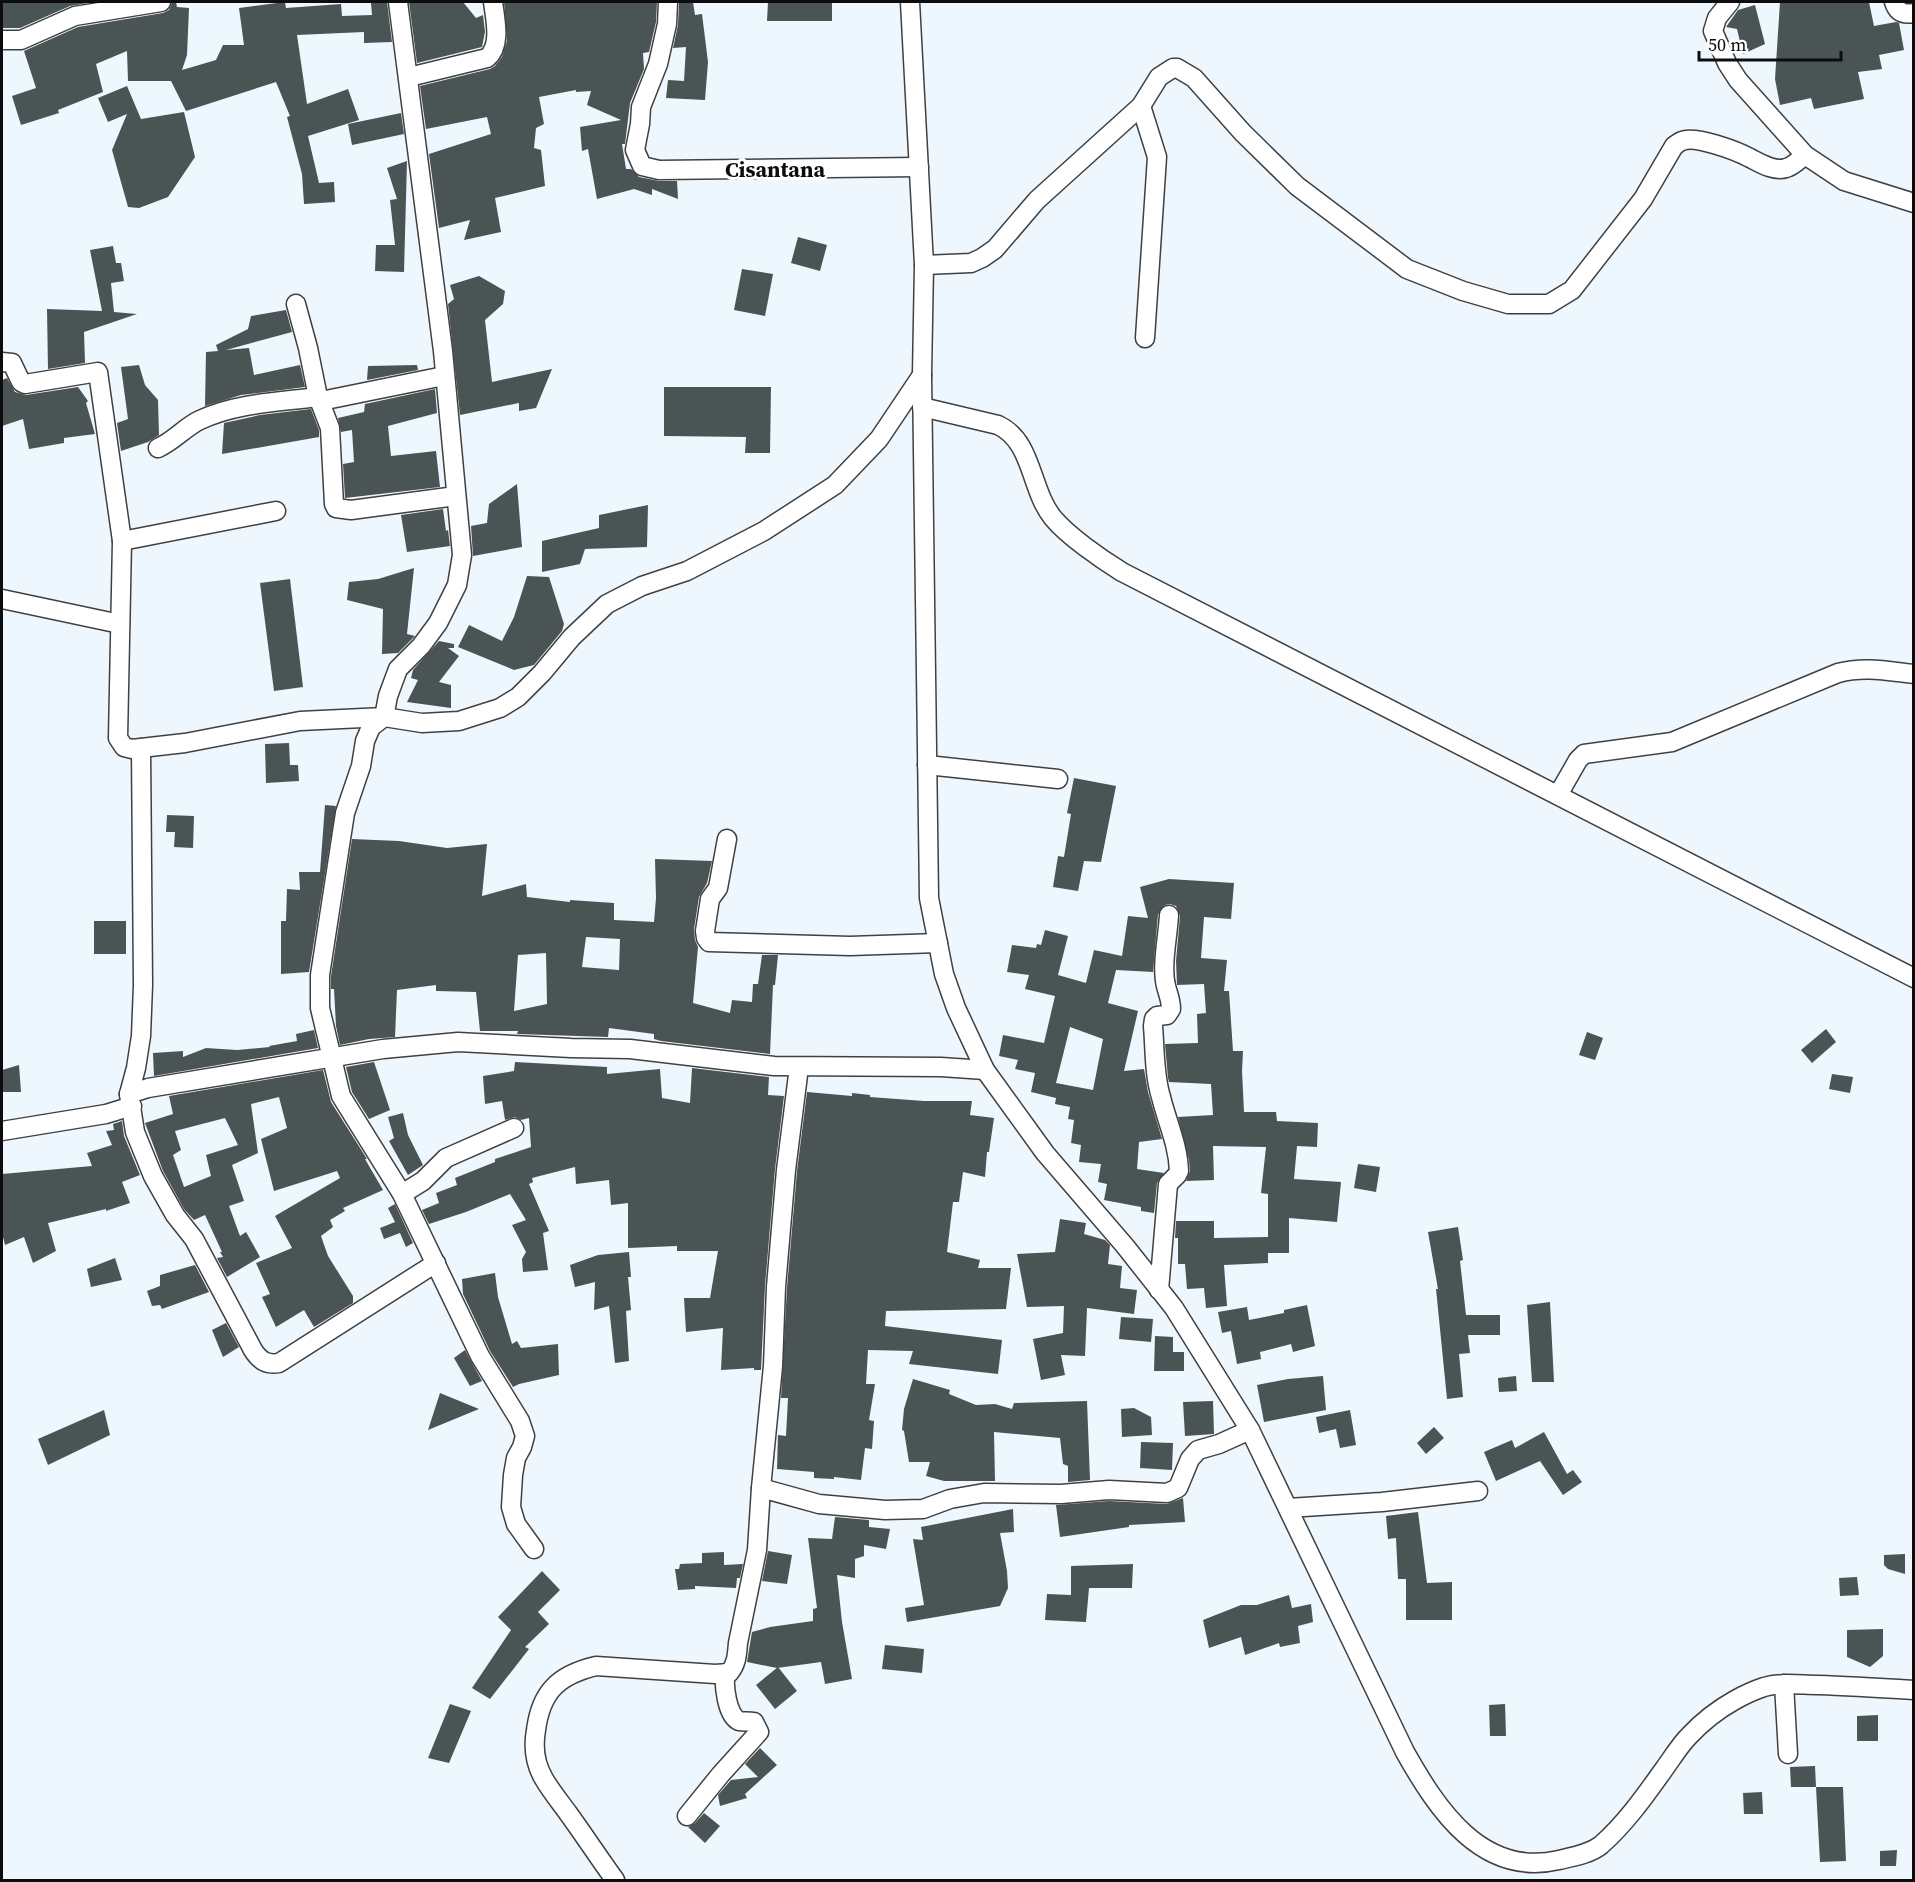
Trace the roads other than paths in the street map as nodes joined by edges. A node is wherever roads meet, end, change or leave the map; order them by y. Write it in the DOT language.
graph roads {
  1 [pos="161,2"];
  2 [pos="398,2"];
  3 [pos="493,2"];
  4 [pos="668,2"];
  5 [pos="910,2"];
  6 [pos="1730,2"];
  7 [pos="1894,2"];
  8 [pos="1914,13"];
  9 [pos="2,40"];
  10 [pos="409,77"];
  11 [pos="1141,106"];
  12 [pos="1805,155"];
  13 [pos="919,167"];
  14 [pos="1914,203"];
  15 [pos="924,265"];
  16 [pos="296,304"];
  17 [pos="1145,338"];
  18 [pos="2,362"];
  19 [pos="922,375"];
  20 [pos="444,376"];
  21 [pos="319,399"];
  22 [pos="922,407"];
  23 [pos="158,448"];
  24 [pos="456,496"];
  25 [pos="276,511"];
  26 [pos="122,541"];
  27 [pos="2,599"];
  28 [pos="120,624"];
  29 [pos="1914,674"];
  30 [pos="384,717"];
  31 [pos="141,748"];
  32 [pos="927,765"];
  33 [pos="1058,779"];
  34 [pos="1558,795"];
  35 [pos="727,839"];
  36 [pos="1169,915"];
  37 [pos="938,943"];
  38 [pos="1914,978"];
  39 [pos="332,1058"];
  40 [pos="799,1067"];
  41 [pos="985,1070"];
  42 [pos="131,1100"];
  43 [pos="514,1128"];
  44 [pos="2,1131"];
  45 [pos="402,1194"];
  46 [pos="436,1263"];
  47 [pos="1159,1290"];
  48 [pos="1250,1430"];
  49 [pos="761,1488"];
  50 [pos="1478,1491"];
  51 [pos="1288,1508"];
  52 [pos="534,1549"];
  53 [pos="726,1673"];
  54 [pos="1784,1684"];
  55 [pos="1914,1690"];
  56 [pos="1788,1754"];
  57 [pos="687,1816"];
  58 [pos="615,1881"];
  1 -- 9 [label="street"];
  2 -- 10 [label="street"];
  3 -- 10 [label="street"];
  4 -- 13 [label="street"];
  5 -- 13 [label="street"];
  6 -- 12 [label="street"];
  7 -- 8 [label="street"];
  10 -- 20 [label="street"];
  11 -- 12 [label="street"];
  11 -- 15 [label="street"];
  11 -- 17 [label="street"];
  12 -- 14 [label="street"];
  13 -- 15 [label="street"];
  15 -- 19 [label="street"];
  16 -- 21 [label="street"];
  18 -- 26 [label="street"];
  19 -- 22 [label="street"];
  19 -- 30 [label="street"];
  20 -- 21 [label="street"];
  20 -- 24 [label="street"];
  21 -- 23 [label="street"];
  21 -- 24 [label="street"];
  22 -- 32 [label="street"];
  22 -- 34 [label="street"];
  24 -- 30 [label="street"];
  25 -- 26 [label="street"];
  26 -- 28 [label="street"];
  27 -- 28 [label="street"];
  28 -- 31 [label="street"];
  29 -- 34 [label="street"];
  30 -- 31 [label="street"];
  30 -- 39 [label="street"];
  31 -- 42 [label="street"];
  32 -- 33 [label="street"];
  32 -- 37 [label="street"];
  34 -- 38 [label="street"];
  35 -- 37 [label="street"];
  36 -- 47 [label="street"];
  37 -- 41 [label="street"];
  39 -- 40 [label="street"];
  39 -- 42 [label="street"];
  39 -- 45 [label="street"];
  40 -- 41 [label="street"];
  40 -- 49 [label="street"];
  41 -- 47 [label="street"];
  42 -- 44 [label="street"];
  42 -- 46 [label="street"];
  43 -- 45 [label="street"];
  45 -- 46 [label="street"];
  46 -- 52 [label="street"];
  47 -- 48 [label="street"];
  48 -- 49 [label="street"];
  48 -- 51 [label="street"];
  49 -- 53 [label="street"];
  50 -- 51 [label="street"];
  51 -- 54 [label="street"];
  53 -- 57 [label="street"];
  53 -- 58 [label="street"];
  54 -- 55 [label="street"];
  54 -- 56 [label="street"];
}
